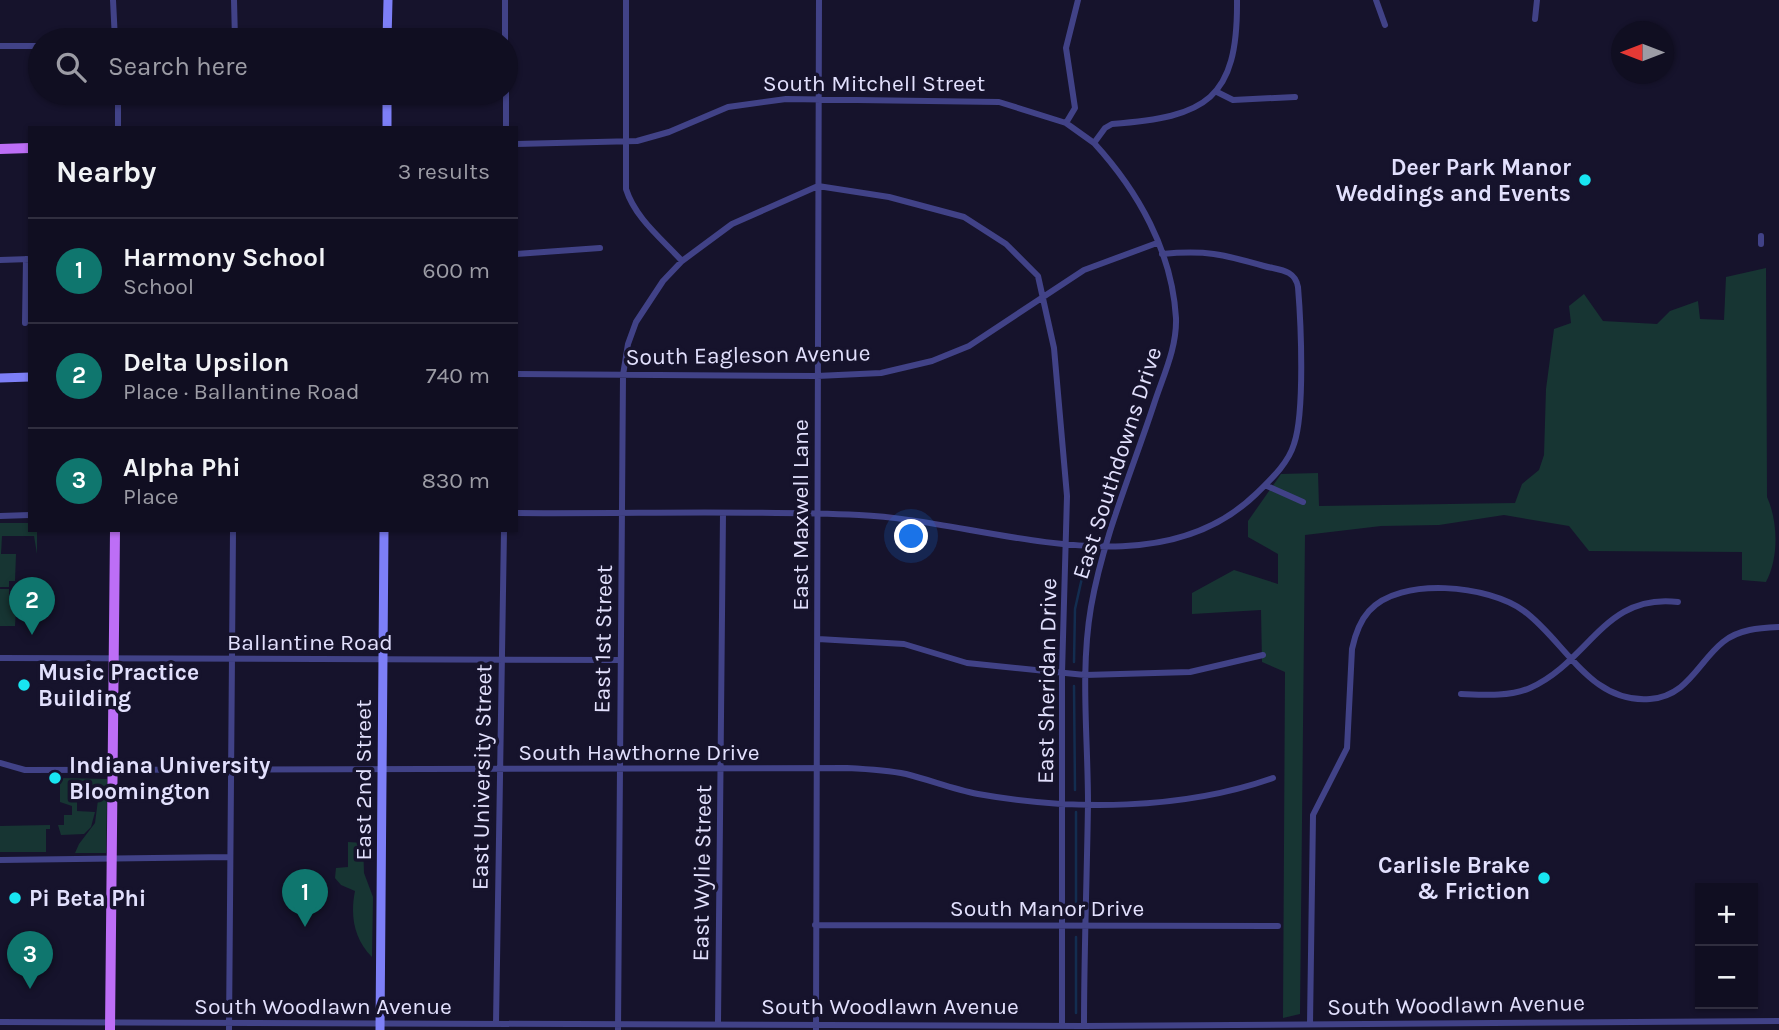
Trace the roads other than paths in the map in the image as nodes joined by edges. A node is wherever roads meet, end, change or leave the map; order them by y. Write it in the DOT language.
graph roads {
  1 [pos="113,0"];
  2 [pos="234,0"];
  3 [pos="387,0"];
  4 [pos="505,0"];
  5 [pos="626,0"];
  6 [pos="819,0"];
  7 [pos="1078,0"];
  8 [pos="1237,0"];
  9 [pos="1376,0"];
  10 [pos="1537,0"];
  11 [pos="1535,19"];
  12 [pos="1385,25"];
  13 [pos="114,28"];
  14 [pos="235,28"];
  15 [pos="387,28"];
  16 [pos="505,28"];
  17 [pos="0,46"];
  18 [pos="28,46"];
  19 [pos="1216,92"];
  20 [pos="1295,97"];
  21 [pos="819,102"];
  22 [pos="118,105"];
  23 [pos="387,105"];
  24 [pos="506,105"];
  25 [pos="1066,123"];
  26 [pos="118,126"];
  27 [pos="387,126"];
  28 [pos="506,126"];
  29 [pos="625,142"];
  30 [pos="1094,143"];
  31 [pos="518,144"];
  32 [pos="28,148"];
  33 [pos="0,149"];
  34 [pos="818,187"];
  35 [pos="1157,243"];
  36 [pos="600,248"];
  37 [pos="518,254"];
  38 [pos="1162,254"];
  39 [pos="28,259"];
  40 [pos="0,260"];
  41 [pos="682,261"];
  42 [pos="1045,297"];
  43 [pos="25,323"];
  44 [pos="518,374"];
  45 [pos="623,375"];
  46 [pos="817,376"];
  47 [pos="28,377"];
  48 [pos="0,378"];
  49 [pos="1265,485"];
  50 [pos="1303,502"];
  51 [pos="518,513"];
  52 [pos="623,513"];
  53 [pos="723,513"];
  54 [pos="28,515"];
  55 [pos="816,515"];
  56 [pos="0,516"];
  57 [pos="115,532"];
  58 [pos="233,532"];
  59 [pos="384,532"];
  60 [pos="504,532"];
  61 [pos="1067,543"];
  62 [pos="1107,546"];
  63 [pos="1678,602"];
  64 [pos="1779,627"];
  65 [pos="818,639"];
  66 [pos="1263,655"];
  67 [pos="0,658"];
  68 [pos="114,658"];
  69 [pos="232,658"];
  70 [pos="383,659"];
  71 [pos="1571,659"];
  72 [pos="620,660"];
  73 [pos="502,662"];
  74 [pos="1062,673"];
  75 [pos="1085,675"];
  76 [pos="1461,694"];
  77 [pos="0,763"];
  78 [pos="619,769"];
  79 [pos="113,770"];
  80 [pos="382,770"];
  81 [pos="500,770"];
  82 [pos="720,770"];
  83 [pos="815,770"];
  84 [pos="231,771"];
  85 [pos="1273,778"];
  86 [pos="1062,802"];
  87 [pos="1087,803"];
  88 [pos="230,857"];
  89 [pos="112,859"];
  90 [pos="0,860"];
  91 [pos="815,925"];
  92 [pos="1063,925"];
  93 [pos="1085,926"];
  94 [pos="1278,926"];
  95 [pos="1663,1021"];
  96 [pos="1779,1021"];
  97 [pos="0,1022"];
  98 [pos="718,1023"];
  99 [pos="496,1024"];
  100 [pos="1062,1024"];
  101 [pos="1310,1024"];
  102 [pos="110,1026"];
  103 [pos="229,1026"];
  104 [pos="380,1026"];
  105 [pos="1084,1026"];
  106 [pos="1421,1026"];
  107 [pos="477,1027"];
  108 [pos="618,1027"];
  109 [pos="816,1027"];
  110 [pos="1663,1030"];
  1 -- 13 [label="street"];
  2 -- 14 [label="street"];
  3 -- 15 [label="street"];
  4 -- 16 [label="street"];
  5 -- 29 [label="street"];
  6 -- 21 [label="street, East Maxwell Lane"];
  7 -- 25 [label="street"];
  8 -- 19 [label="street"];
  9 -- 12 [label="street"];
  10 -- 11 [label="street"];
  17 -- 18 [label="street"];
  19 -- 20 [label="street"];
  19 -- 30 [label="street"];
  21 -- 25 [label="street, South Mitchell Street"];
  21 -- 29 [label="street, South Mitchell Street"];
  21 -- 34 [label="street, East Maxwell Lane"];
  22 -- 26 [label="street"];
  23 -- 27 [label="street"];
  24 -- 28 [label="street"];
  25 -- 30 [label="street, South Mitchell Street"];
  29 -- 31 [label="street, South Mitchell Street"];
  29 -- 41 [label="street"];
  30 -- 35 [label="street, East Southdowns Drive"];
  32 -- 33 [label="main road"];
  34 -- 41 [label="street, East 1st Street"];
  34 -- 42 [label="street, East Sheridan Drive"];
  34 -- 46 [label="street, East Maxwell Lane"];
  35 -- 38 [label="street, East Southdowns Drive"];
  35 -- 42 [label="street, South Eagleson Avenue"];
  36 -- 37 [label="street"];
  38 -- 49 [label="street"];
  38 -- 62 [label="street, East Southdowns Drive"];
  39 -- 40 [label="street"];
  39 -- 43 [label="street"];
  41 -- 45 [label="street, East 1st Street"];
  42 -- 46 [label="street, South Eagleson Avenue"];
  42 -- 61 [label="street, East Sheridan Drive"];
  44 -- 45 [label="street, South Eagleson Avenue"];
  45 -- 46 [label="street, South Eagleson Avenue"];
  45 -- 52 [label="street, East 1st Street"];
  46 -- 55 [label="street, East Maxwell Lane"];
  47 -- 48 [label="street"];
  49 -- 50 [label="street"];
  49 -- 62 [label="street"];
  51 -- 52 [label="street"];
  52 -- 53 [label="street"];
  52 -- 72 [label="street, East 1st Street"];
  53 -- 55 [label="street"];
  53 -- 82 [label="street, East Wylie Street"];
  54 -- 56 [label="street"];
  55 -- 61 [label="street"];
  55 -- 65 [label="street, East Maxwell Lane"];
  57 -- 68 [label="main road"];
  58 -- 69 [label="street"];
  59 -- 70 [label="street, East 2nd Street"];
  60 -- 73 [label="street, East University Street"];
  61 -- 62 [label="street"];
  61 -- 74 [label="street, East Sheridan Drive"];
  62 -- 75 [label="street, East Southdowns Drive"];
  63 -- 71 [label="street"];
  64 -- 71 [label="street"];
  65 -- 74 [label="street"];
  65 -- 83 [label="street, East Maxwell Lane"];
  66 -- 75 [label="street"];
  67 -- 68 [label="street, Ballantine Road"];
  68 -- 69 [label="street, Ballantine Road"];
  68 -- 79 [label="main road"];
  69 -- 70 [label="street, Ballantine Road"];
  69 -- 84 [label="street"];
  70 -- 73 [label="street, Ballantine Road"];
  70 -- 80 [label="street, East 2nd Street"];
  71 -- 76 [label="street"];
  71 -- 101 [label="street"];
  72 -- 73 [label="street, Ballantine Road"];
  72 -- 78 [label="street, East 1st Street"];
  73 -- 81 [label="street, East University Street"];
  74 -- 75 [label="street"];
  74 -- 86 [label="street, East Sheridan Drive"];
  75 -- 87 [label="street, East Southdowns Drive"];
  77 -- 79 [label="street, South Hawthorne Drive"];
  78 -- 81 [label="street, South Hawthorne Drive"];
  78 -- 82 [label="street, South Hawthorne Drive"];
  78 -- 108 [label="street, East 1st Street"];
  79 -- 84 [label="street, South Hawthorne Drive"];
  79 -- 89 [label="main road"];
  80 -- 81 [label="street, South Hawthorne Drive"];
  80 -- 84 [label="street, South Hawthorne Drive"];
  80 -- 104 [label="street, East 2nd Street"];
  81 -- 99 [label="street, East University Street"];
  82 -- 83 [label="street, South Hawthorne Drive"];
  82 -- 98 [label="street, East Wylie Street"];
  83 -- 86 [label="street, South Hawthorne Drive"];
  83 -- 91 [label="street, East Maxwell Lane"];
  84 -- 88 [label="street"];
  85 -- 87 [label="street, South Hawthorne Drive"];
  86 -- 87 [label="street, South Hawthorne Drive"];
  86 -- 92 [label="street, East Sheridan Drive"];
  87 -- 93 [label="street, East Southdowns Drive"];
  88 -- 89 [label="street"];
  88 -- 103 [label="street"];
  89 -- 90 [label="street"];
  89 -- 102 [label="main road"];
  91 -- 92 [label="street, South Manor Drive"];
  91 -- 109 [label="street, East Maxwell Lane"];
  92 -- 93 [label="street, South Manor Drive"];
  92 -- 100 [label="street, East Sheridan Drive"];
  93 -- 94 [label="street, South Manor Drive"];
  93 -- 105 [label="street, East Southdowns Drive"];
  95 -- 96 [label="street, South Woodlawn Avenue"];
  95 -- 106 [label="street, South Woodlawn Avenue"];
  95 -- 110 [label="street"];
  97 -- 102 [label="street, South Woodlawn Avenue"];
  98 -- 108 [label="street, South Woodlawn Avenue"];
  98 -- 109 [label="street, South Woodlawn Avenue"];
  99 -- 107 [label="street, South Woodlawn Avenue"];
  99 -- 108 [label="street, South Woodlawn Avenue"];
  100 -- 105 [label="street, South Woodlawn Avenue"];
  100 -- 109 [label="street, South Woodlawn Avenue"];
  101 -- 105 [label="street, South Woodlawn Avenue"];
  101 -- 106 [label="street, South Woodlawn Avenue"];
  102 -- 103 [label="street, South Woodlawn Avenue"];
  103 -- 104 [label="street, South Woodlawn Avenue"];
  104 -- 107 [label="street, South Woodlawn Avenue"];
}
